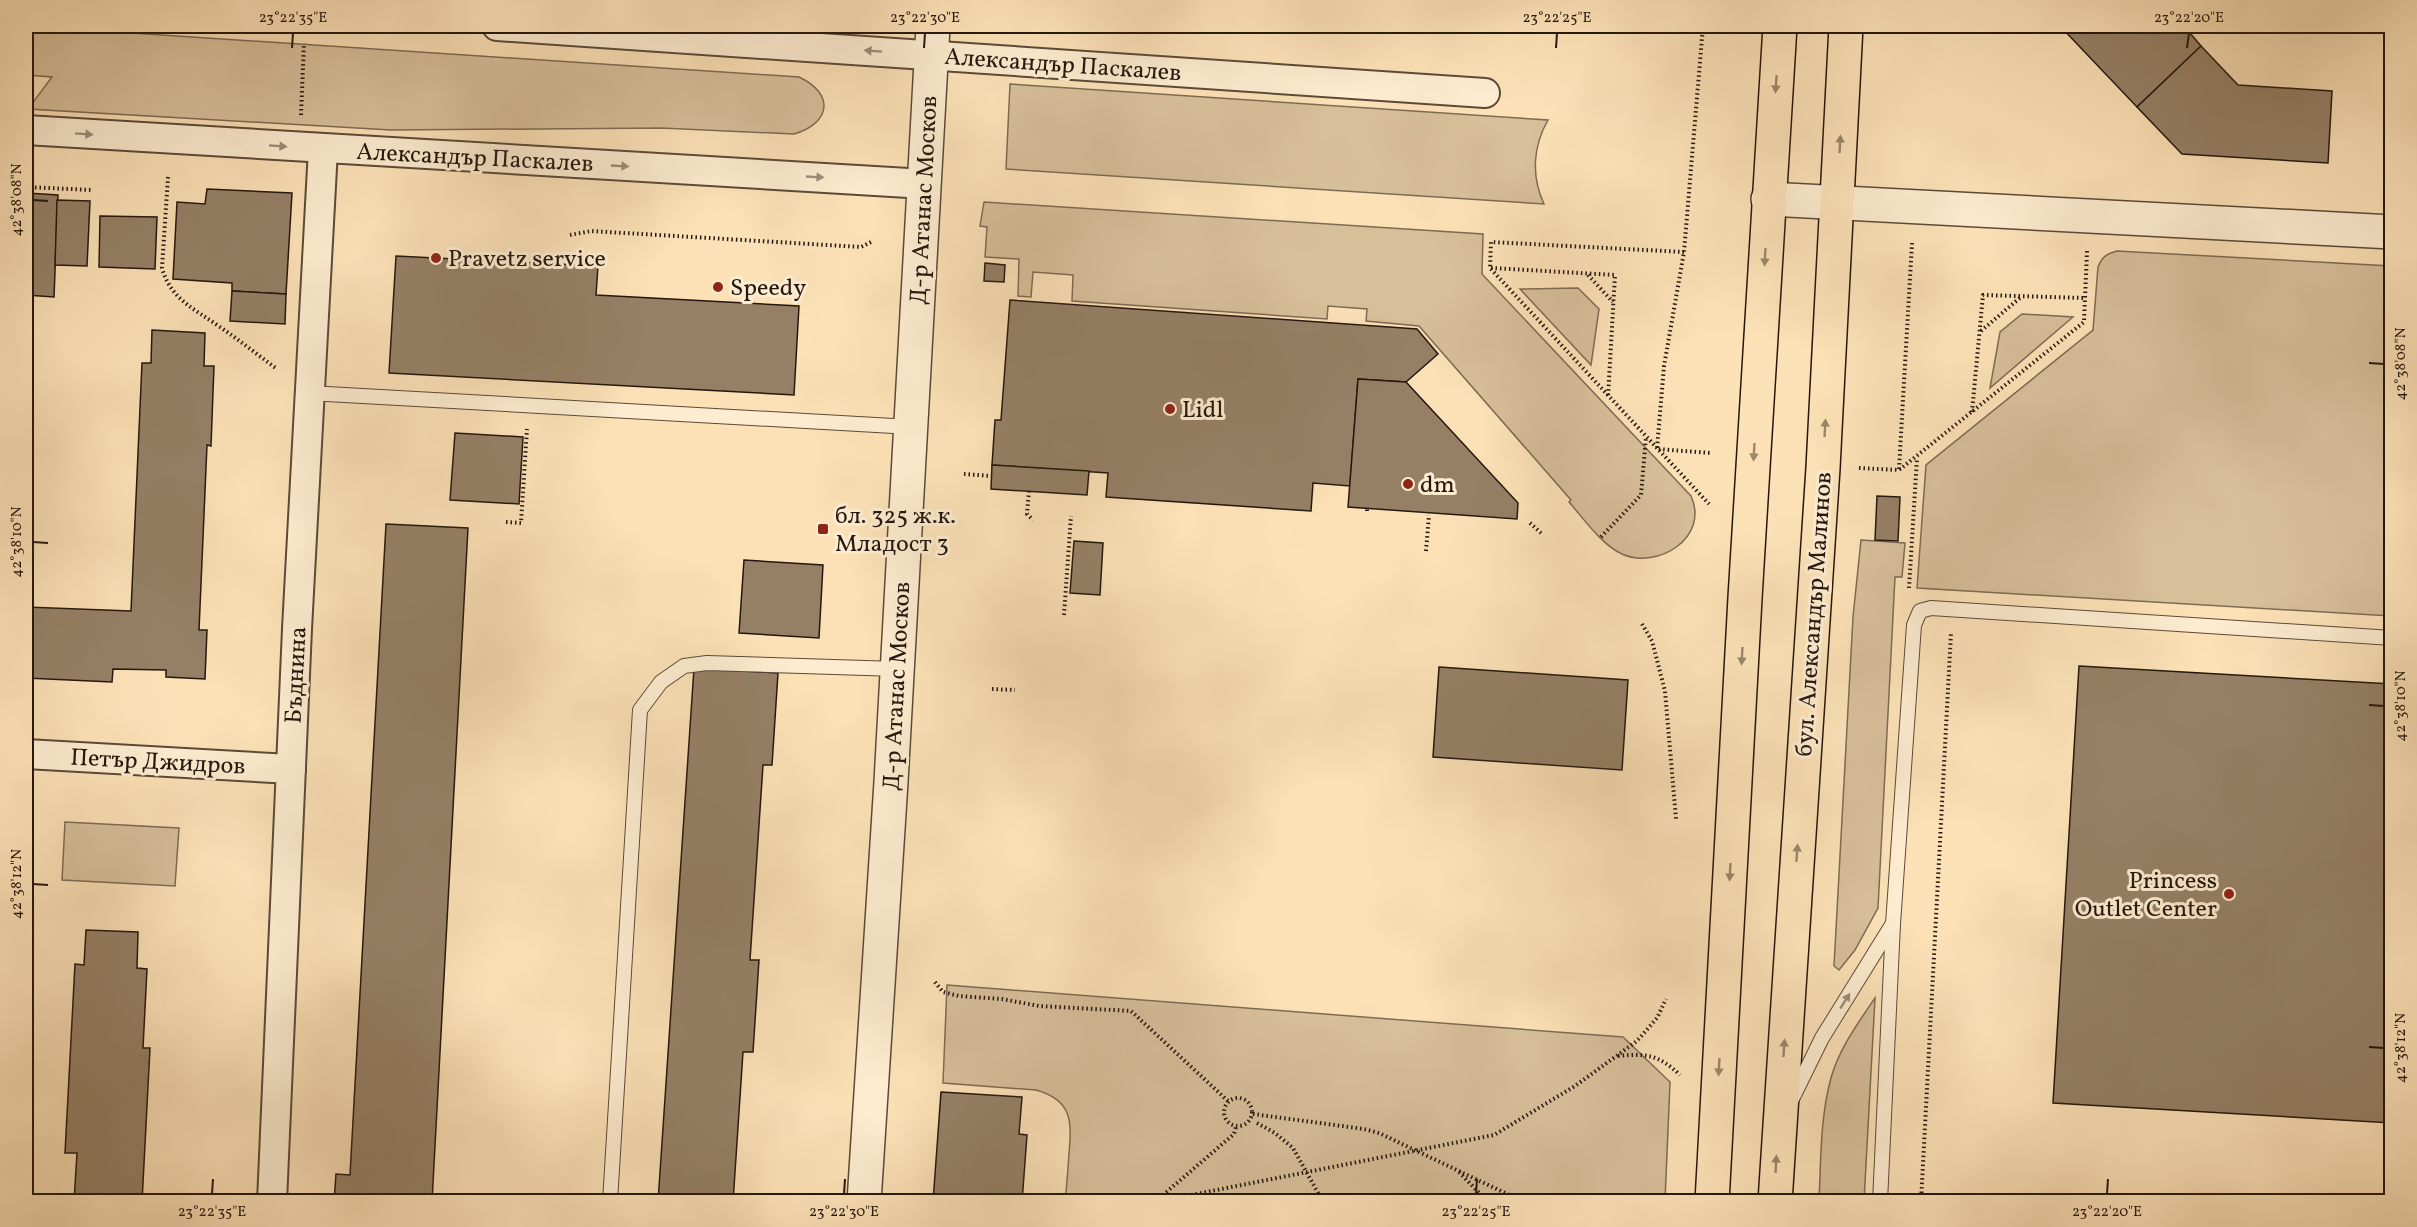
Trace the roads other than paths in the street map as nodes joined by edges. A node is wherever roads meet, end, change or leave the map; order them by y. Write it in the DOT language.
graph roads {
  1 [pos="497,26"];
  2 [pos="1780,26"];
  3 [pos="1846,26"];
  4 [pos="932,40"];
  5 [pos="1485,93"];
  6 [pos="26,130"];
  7 [pos="323,149"];
  8 [pos="925,184"];
  9 [pos="1768,199"];
  10 [pos="1837,202"];
  11 [pos="2391,232"];
  12 [pos="309,393"];
  13 [pos="911,428"];
  14 [pos="2391,638"];
  15 [pos="897,669"];
  16 [pos="26,754"];
  17 [pos="291,768"];
  18 [pos="1893,924"];
  19 [pos="1778,1127"];
  20 [pos="272,1202"];
  21 [pos="610,1202"];
  22 [pos="864,1202"];
  23 [pos="1712,1202"];
  24 [pos="1775,1202"];
  25 [pos="1880,1202"];
  4 -- 1 [label="street, Александър Паскалев, one-way"];
  2 -- 9 [label="main road, one-way"];
  10 -- 3 [label="main road, бул. Александър Малинов, one-way"];
  4 -- 5 [label="street, Александър Паскалев"];
  4 -- 8 [label="street, Д-р Атанас Москов"];
  6 -- 7 [label="street, Александър Паскалев, one-way"];
  7 -- 8 [label="street, Александър Паскалев, one-way"];
  7 -- 12 [label="street, Бъднина"];
  8 -- 13 [label="street, Д-р Атанас Москов"];
  9 -- 10 [label="street"];
  9 -- 23 [label="main road, one-way"];
  10 -- 11 [label="street"];
  19 -- 10 [label="main road, бул. Александър Малинов, one-way"];
  12 -- 13 [label="lane"];
  12 -- 17 [label="street, Бъднина"];
  13 -- 15 [label="street, Д-р Атанас Москов"];
  14 -- 18 [label="lane"];
  15 -- 21 [label="lane"];
  15 -- 22 [label="street, Д-р Атанас Москов"];
  16 -- 17 [label="street, Петър Джидров"];
  17 -- 20 [label="street, Бъднина"];
  19 -- 18 [label="lane, one-way"];
  18 -- 25 [label="lane"];
  24 -- 19 [label="main road, бул. Александър Малинов, one-way"];
}
